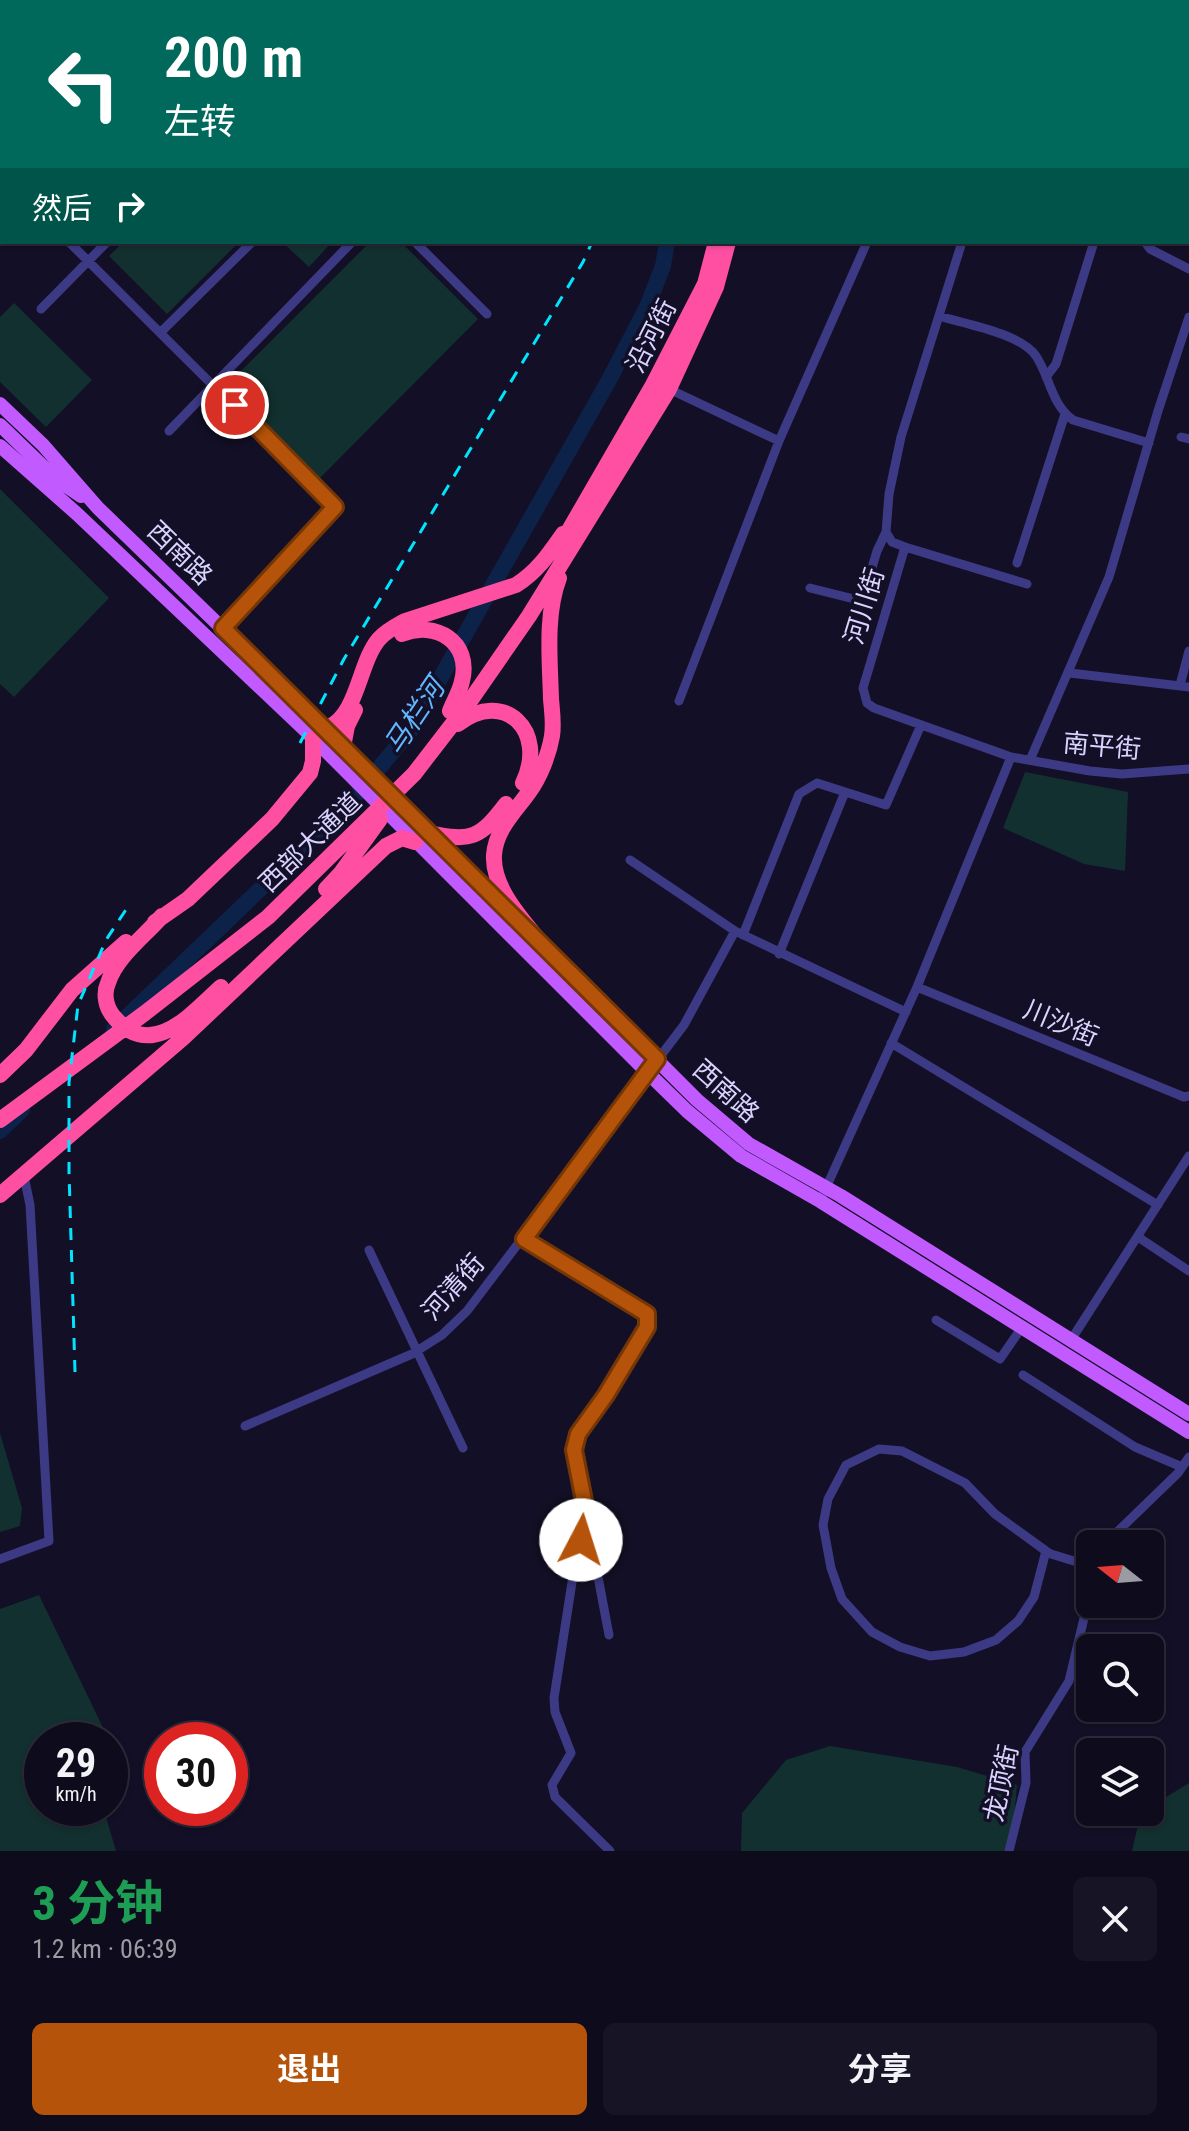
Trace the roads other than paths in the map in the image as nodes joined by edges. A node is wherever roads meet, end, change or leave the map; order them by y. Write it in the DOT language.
graph roads {
  1 [pos="71,244"];
  2 [pos="105,244"];
  3 [pos="250,244"];
  4 [pos="350,244"];
  5 [pos="418,244"];
  6 [pos="714,244"];
  7 [pos="727,244"];
  8 [pos="866,244"];
  9 [pos="961,244"];
  10 [pos="1093,244"];
  11 [pos="1146,244"];
  12 [pos="88,261"];
  13 [pos="1189,269"];
  14 [pos="41,309"];
  15 [pos="487,314"];
  16 [pos="939,316"];
  17 [pos="1189,317"];
  18 [pos="161,332"];
  19 [pos="1046,377"];
  20 [pos="214,384"];
  21 [pos="669,389"];
  22 [pos="0,404"];
  23 [pos="1065,414"];
  24 [pos="0,425"];
  25 [pos="169,431"];
  26 [pos="779,441"];
  27 [pos="1149,443"];
  28 [pos="0,446"];
  29 [pos="624,447"];
  30 [pos="56,479"];
  31 [pos="609,487"];
  32 [pos="591,493"];
  33 [pos="98,508"];
  34 [pos="83,520"];
  35 [pos="886,532"];
  36 [pos="905,547"];
  37 [pos="1017,563"];
  38 [pos="1027,584"];
  39 [pos="810,588"];
  40 [pos="223,628"];
  41 [pos="1189,651"];
  42 [pos="1070,673"];
  43 [pos="1184,686"];
  44 [pos="679,701"];
  45 [pos="450,711"];
  46 [pos="921,725"];
  47 [pos="318,732"];
  48 [pos="439,742"];
  49 [pos="342,753"];
  50 [pos="1011,757"];
  51 [pos="1030,760"];
  52 [pos="1189,769"];
  53 [pos="414,774"];
  54 [pos="845,792"];
  55 [pos="422,838"];
  56 [pos="630,860"];
  57 [pos="162,916"];
  58 [pos="739,933"];
  59 [pos="543,945"];
  60 [pos="779,954"];
  61 [pos="917,987"];
  62 [pos="906,1012"];
  63 [pos="891,1043"];
  64 [pos="657,1059"];
  65 [pos="647,1072"];
  66 [pos="0,1075"];
  67 [pos="1187,1099"];
  68 [pos="0,1109"];
  69 [pos="0,1120"];
  70 [pos="1189,1156"];
  71 [pos="24,1176"];
  72 [pos="823,1194"];
  73 [pos="0,1195"];
  74 [pos="1158,1205"];
  75 [pos="1138,1237"];
  76 [pos="524,1239"];
  77 [pos="369,1250"];
  78 [pos="1189,1271"];
  79 [pos="936,1320"];
  80 [pos="1022,1327"];
  81 [pos="1071,1340"];
  82 [pos="416,1352"];
  83 [pos="1023,1375"];
  84 [pos="1189,1414"];
  85 [pos="245,1426"];
  86 [pos="1189,1432"];
  87 [pos="463,1448"];
  88 [pos="1189,1457"];
  89 [pos="1182,1467"];
  90 [pos="587,1516"];
  91 [pos="1119,1530"];
  92 [pos="1046,1551"];
  93 [pos="0,1559"];
  94 [pos="1076,1561"];
  95 [pos="1084,1618"];
  96 [pos="609,1635"];
  97 [pos="610,1851"];
  98 [pos="1009,1851"];
  1 -- 12 [label="street"];
  2 -- 12 [label="street"];
  3 -- 18 [label="street"];
  4 -- 20 [label="street"];
  5 -- 15 [label="street"];
  6 -- 29 [label="highway, 沿河街"];
  7 -- 21 [label="highway, 沿河街"];
  8 -- 26 [label="street"];
  9 -- 16 [label="street, 河川街"];
  10 -- 19 [label="street"];
  11 -- 13 [label="street"];
  12 -- 14 [label="street"];
  12 -- 18 [label="street"];
  16 -- 19 [label="street"];
  16 -- 35 [label="street, 河川街"];
  17 -- 27 [label="street"];
  18 -- 20 [label="street"];
  19 -- 23 [label="street"];
  20 -- 25 [label="street"];
  20 -- 40 [label="street"];
  21 -- 26 [label="street"];
  21 -- 29 [label="highway, 沿河街"];
  22 -- 33 [label="main road, 西南路"];
  23 -- 27 [label="street"];
  23 -- 37 [label="street"];
  24 -- 30 [label="main road"];
  26 -- 44 [label="street"];
  27 -- 42 [label="street"];
  28 -- 34 [label="main road, 西南路"];
  29 -- 31 [label="highway, 西部大通道"];
  29 -- 32 [label="highway, 西部大通道"];
  30 -- 33 [label="main road"];
  30 -- 34 [label="main road"];
  31 -- 48 [label="highway, 西部大通道"];
  31 -- 59 [label="highway"];
  32 -- 45 [label="highway, 西部大通道"];
  32 -- 47 [label="highway"];
  33 -- 40 [label="main road, 西南路"];
  34 -- 47 [label="main road, 西南路"];
  35 -- 36 [label="street, 河川街"];
  35 -- 39 [label="street"];
  36 -- 38 [label="street"];
  36 -- 46 [label="street, 河川街"];
  40 -- 47 [label="main road, 西南路"];
  41 -- 43 [label="street"];
  42 -- 43 [label="street"];
  42 -- 51 [label="street"];
  45 -- 49 [label="highway"];
  45 -- 68 [label="highway, 西部大通道"];
  46 -- 50 [label="street, 河川街"];
  46 -- 54 [label="street, 河清街"];
  47 -- 49 [label="main road, 西南路"];
  47 -- 57 [label="highway"];
  48 -- 53 [label="highway, 西部大通道"];
  48 -- 55 [label="highway"];
  49 -- 55 [label="main road, 西南路"];
  50 -- 51 [label="street, 南平街"];
  50 -- 61 [label="street"];
  51 -- 52 [label="street, 南平街"];
  53 -- 57 [label="highway"];
  53 -- 69 [label="highway, 西部大通道"];
  54 -- 58 [label="street, 河清街"];
  54 -- 60 [label="street"];
  55 -- 59 [label="main road, 西南路"];
  55 -- 65 [label="main road, 西南路"];
  55 -- 71 [label="highway"];
  56 -- 58 [label="street"];
  57 -- 66 [label="highway"];
  58 -- 60 [label="street"];
  58 -- 64 [label="street, 河清街"];
  59 -- 64 [label="main road, 西南路"];
  60 -- 62 [label="street"];
  61 -- 62 [label="street"];
  61 -- 67 [label="street, 川沙街"];
  62 -- 63 [label="street"];
  63 -- 72 [label="street"];
  63 -- 74 [label="street"];
  64 -- 65 [label="street, 河清街"];
  64 -- 72 [label="main road, 西南路"];
  65 -- 72 [label="main road, 西南路"];
  65 -- 76 [label="street, 河清街"];
  70 -- 74 [label="street"];
  71 -- 73 [label="highway"];
  71 -- 93 [label="street"];
  72 -- 80 [label="main road, 西南路"];
  72 -- 81 [label="main road, 西南路"];
  74 -- 75 [label="street"];
  75 -- 78 [label="street"];
  75 -- 81 [label="street"];
  76 -- 82 [label="street, 河清街"];
  76 -- 90 [label="street"];
  77 -- 82 [label="street"];
  79 -- 80 [label="street"];
  80 -- 86 [label="main road, 西南路"];
  81 -- 84 [label="main road, 西南路"];
  82 -- 85 [label="street, 河清街"];
  82 -- 87 [label="street"];
  83 -- 89 [label="street"];
  88 -- 89 [label="street"];
  89 -- 91 [label="street"];
  90 -- 96 [label="street"];
  90 -- 97 [label="street"];
  92 -- 92 [label="street"];
  92 -- 94 [label="street"];
  95 -- 98 [label="street, 龙顶街"];
}
